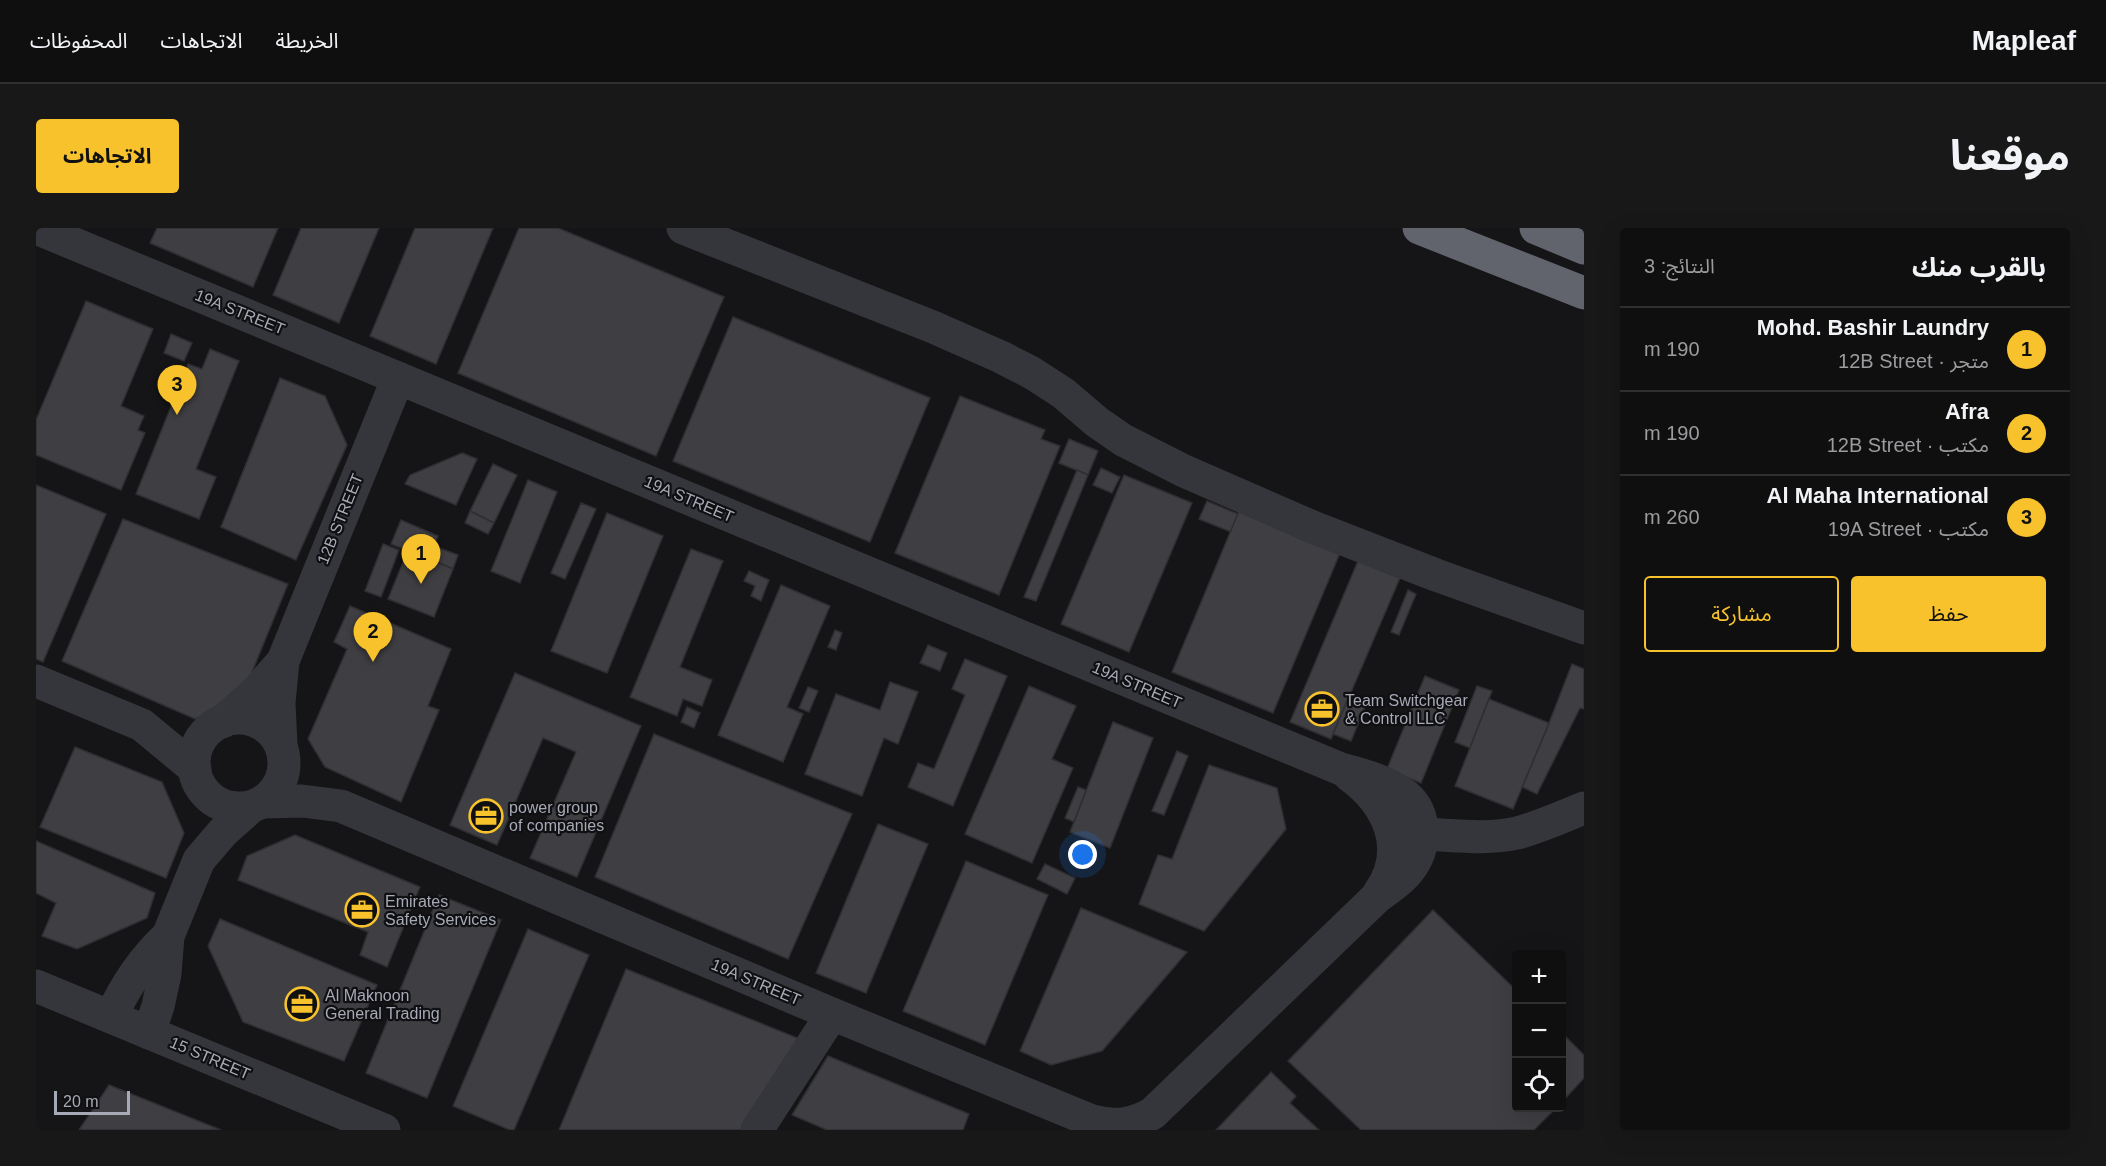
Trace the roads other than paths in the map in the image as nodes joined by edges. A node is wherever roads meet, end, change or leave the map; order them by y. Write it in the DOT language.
graph roads {
  1 [pos="36,228"];
  2 [pos="683,228"];
  3 [pos="1419,228"];
  4 [pos="1536,228"];
  5 [pos="1584,248"];
  6 [pos="1584,293"];
  7 [pos="398,378"];
  8 [pos="1584,628"];
  9 [pos="283,661"];
  10 [pos="36,681"];
  11 [pos="219,724"];
  12 [pos="142,725"];
  13 [pos="281,749"];
  14 [pos="1341,769"];
  15 [pos="196,775"];
  16 [pos="257,804"];
  17 [pos="341,806"];
  18 [pos="1584,808"];
  19 [pos="1422,834"];
  20 [pos="199,860"];
  21 [pos="1377,897"];
  22 [pos="168,936"];
  23 [pos="36,986"];
  24 [pos="832,1014"];
  25 [pos="111,1017"];
  26 [pos="149,1033"];
  27 [pos="1130,1127"];
  28 [pos="384,1130"];
  29 [pos="757,1130"];
  1 -- 7 [label="street, 19A STREET"];
  2 -- 8 [label="street"];
  3 -- 6 [label="highway"];
  4 -- 5 [label="highway"];
  7 -- 9 [label="street, 12B STREET"];
  7 -- 14 [label="street, 19A STREET"];
  9 -- 11 [label="street"];
  9 -- 13 [label="street"];
  10 -- 12 [label="street"];
  11 -- 12 [label="street"];
  11 -- 13 [label="street"];
  11 -- 15 [label="street"];
  12 -- 15 [label="street"];
  13 -- 16 [label="street"];
  13 -- 17 [label="street"];
  14 -- 19 [label="street"];
  14 -- 21 [label="street"];
  15 -- 16 [label="street"];
  15 -- 20 [label="street"];
  16 -- 17 [label="street"];
  16 -- 20 [label="street"];
  17 -- 24 [label="street, 19A STREET"];
  18 -- 19 [label="street"];
  19 -- 21 [label="street"];
  20 -- 22 [label="street"];
  21 -- 27 [label="street, 19A STREET"];
  22 -- 25 [label="street"];
  22 -- 26 [label="street"];
  23 -- 25 [label="street, 15 STREET"];
  24 -- 27 [label="street, 19A STREET"];
  24 -- 29 [label="street"];
  25 -- 26 [label="street, 15 STREET"];
  26 -- 28 [label="street, 15 STREET"];
}
